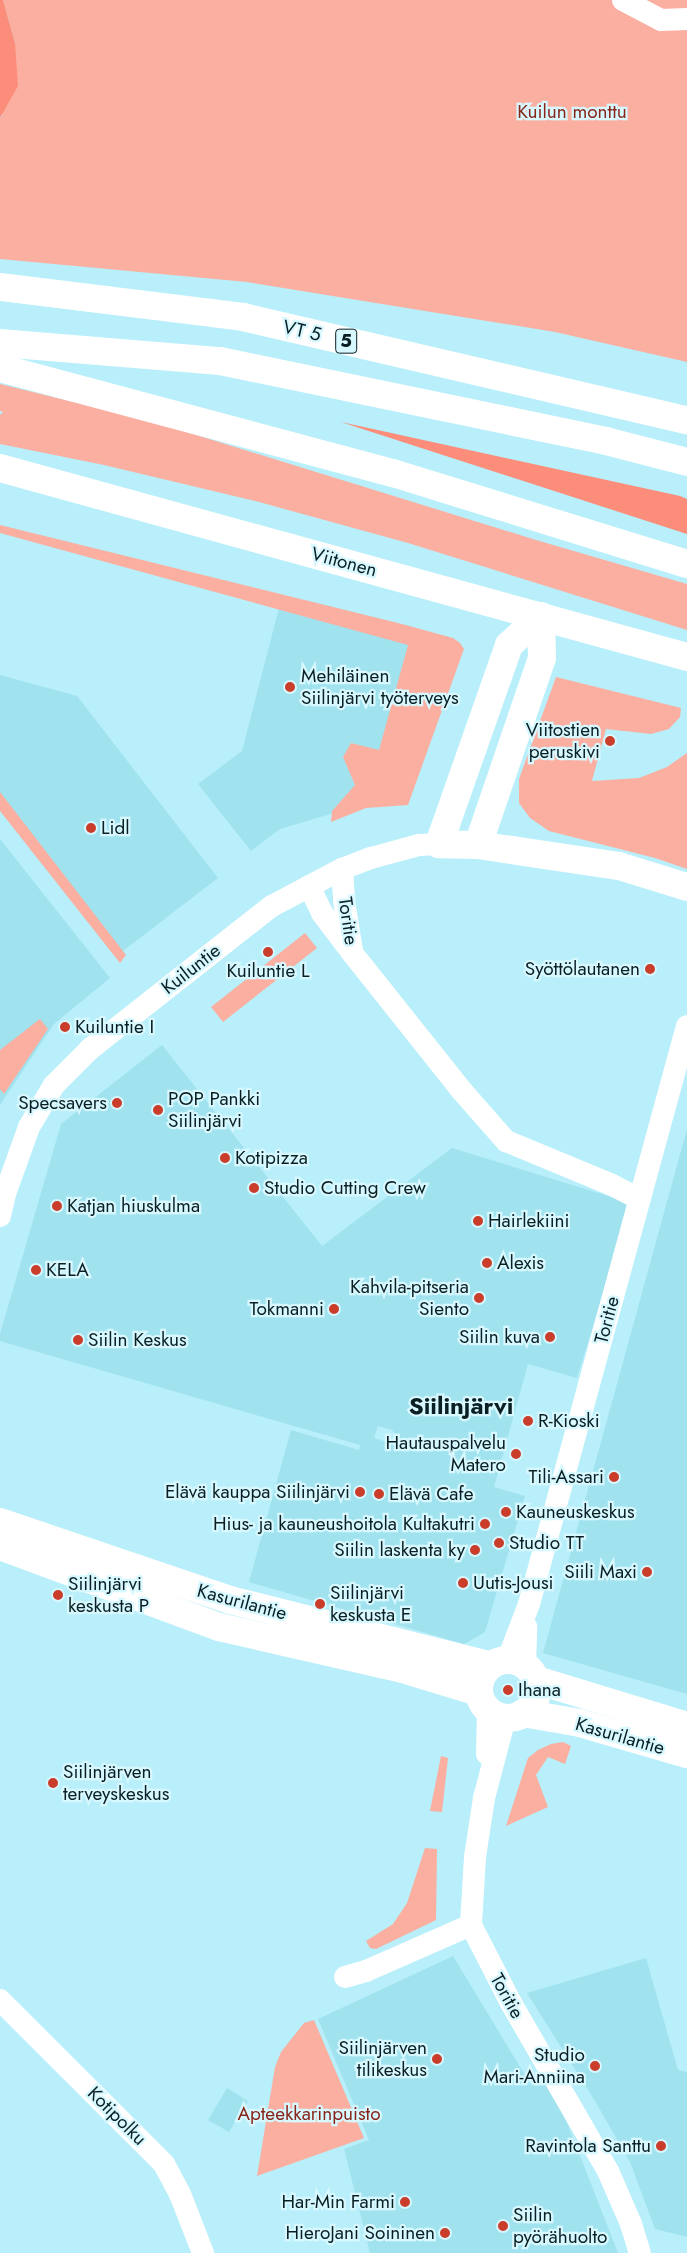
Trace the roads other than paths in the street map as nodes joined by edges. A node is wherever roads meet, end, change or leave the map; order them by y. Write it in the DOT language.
graph roads {
  1 [pos="623,0"];
  2 [pos="687,19"];
  3 [pos="0,287"];
  4 [pos="0,343"];
  5 [pos="0,368"];
  6 [pos="687,420"];
  7 [pos="687,462"];
  8 [pos="0,468"];
  9 [pos="687,564"];
  10 [pos="541,616"];
  11 [pos="687,657"];
  12 [pos="439,844"];
  13 [pos="478,845"];
  14 [pos="342,870"];
  15 [pos="309,886"];
  16 [pos="687,887"];
  17 [pos="353,954"];
  18 [pos="687,1026"];
  19 [pos="640,1199"];
  20 [pos="0,1216"];
  21 [pos="0,1522"];
  22 [pos="0,1546"];
  23 [pos="515,1668"];
  24 [pos="499,1708"];
  25 [pos="687,1726"];
  26 [pos="687,1754"];
  27 [pos="471,1925"];
  28 [pos="345,1977"];
  29 [pos="0,2000"];
  30 [pos="204,2253"];
  31 [pos="640,2253"];
  1 -- 2 [label="street"];
  3 -- 6 [label="main road, VT 5 / 5"];
  4 -- 7 [label="main road, 5"];
  5 -- 9 [label="main road"];
  8 -- 10 [label="main road, Viitonen"];
  10 -- 11 [label="main road, Viitonen"];
  10 -- 12 [label="main road"];
  10 -- 13 [label="main road"];
  12 -- 13 [label="main road, Kuiluntie"];
  12 -- 14 [label="street, Kuiluntie"];
  13 -- 16 [label="main road, Kuiluntie"];
  14 -- 15 [label="street, Kuiluntie"];
  14 -- 17 [label="street, Toritie"];
  15 -- 17 [label="street, Toritie"];
  15 -- 20 [label="street, Kuiluntie"];
  17 -- 19 [label="street"];
  18 -- 19 [label="street, Toritie"];
  19 -- 23 [label="street, Toritie"];
  21 -- 23 [label="main road, Kasurilantie"];
  22 -- 24 [label="main road, Kasurilantie"];
  23 -- 24 [label="main road"];
  23 -- 24 [label="main road"];
  23 -- 25 [label="main road, Kasurilantie"];
  24 -- 26 [label="main road, Kasurilantie"];
  24 -- 27 [label="street"];
  27 -- 28 [label="street"];
  27 -- 31 [label="street, Toritie"];
  29 -- 30 [label="street, Kotipolku"];
}
